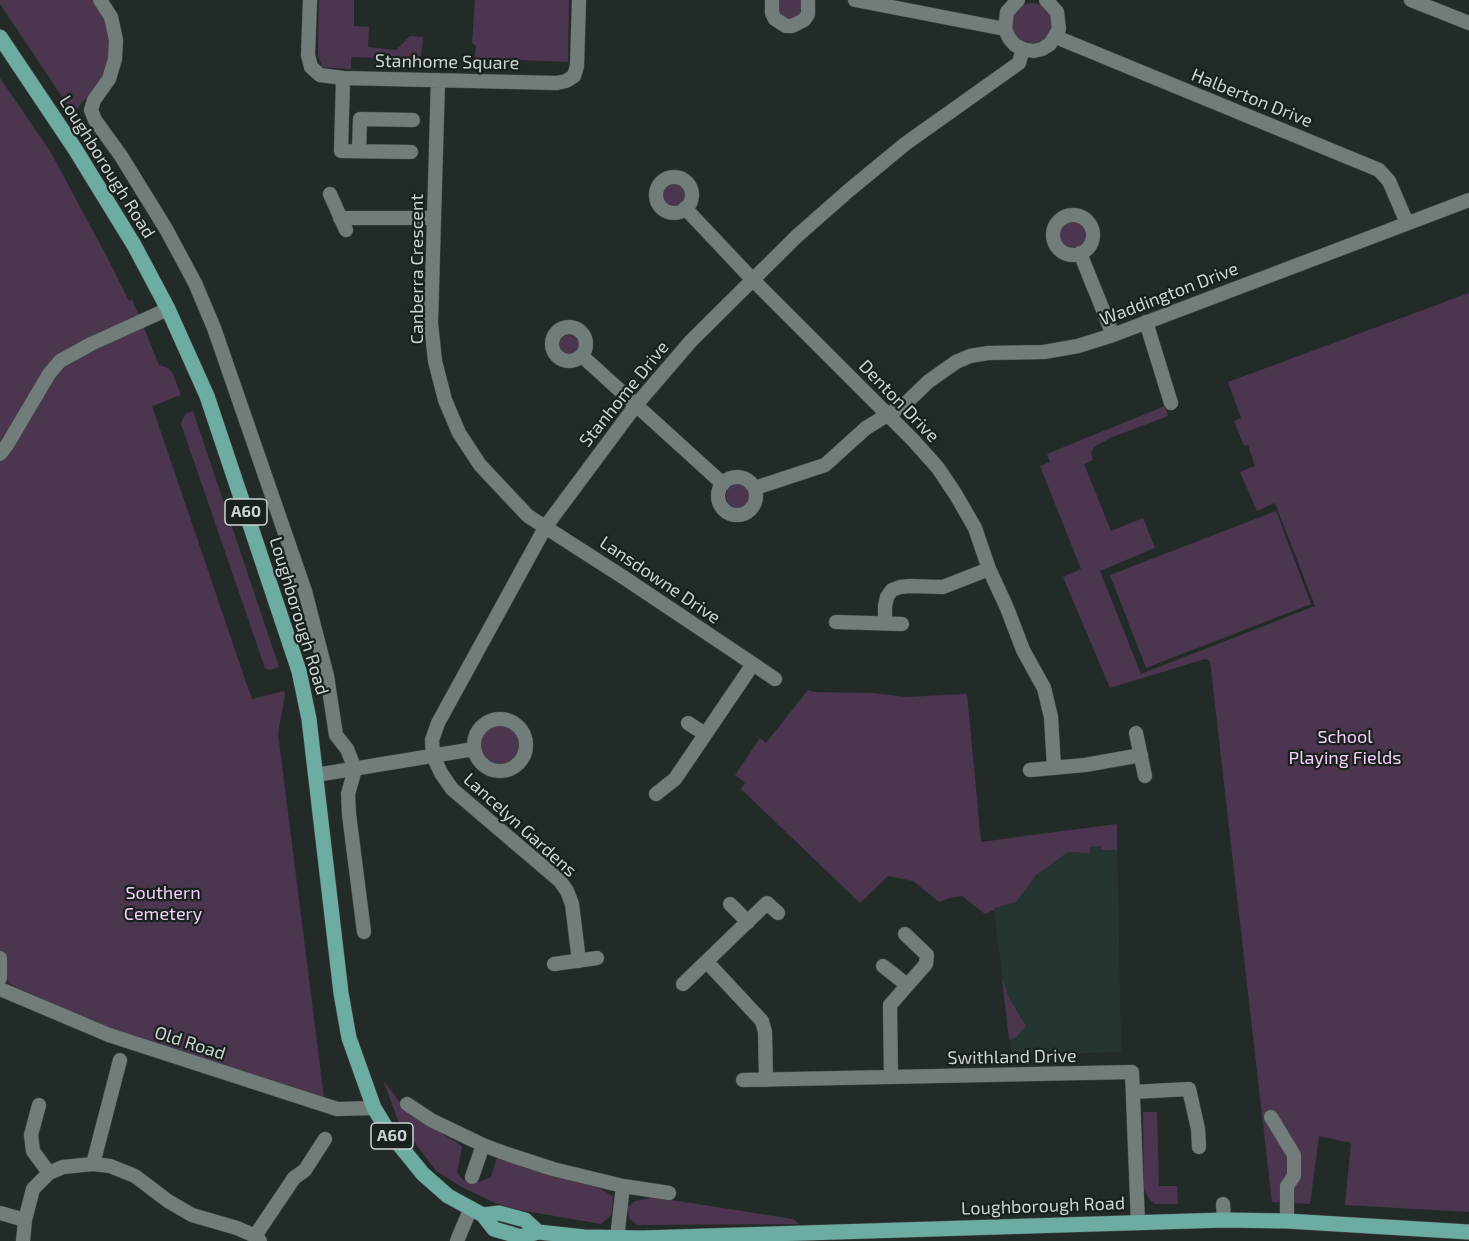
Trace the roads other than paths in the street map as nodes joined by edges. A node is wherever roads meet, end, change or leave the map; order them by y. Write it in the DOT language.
graph roads {
  1 [pos="100,0"];
  2 [pos="310,0"];
  3 [pos="579,0"];
  4 [pos="772,0"];
  5 [pos="808,0"];
  6 [pos="855,0"];
  7 [pos="1018,0"];
  8 [pos="1411,0"];
  9 [pos="1051,2"];
  10 [pos="1469,23"];
  11 [pos="1005,29"];
  12 [pos="0,37"];
  13 [pos="1056,37"];
  14 [pos="1023,50"];
  15 [pos="343,78"];
  16 [pos="438,80"];
  17 [pos="413,120"];
  18 [pos="359,151"];
  19 [pos="411,152"];
  20 [pos="330,194"];
  21 [pos="1469,200"];
  22 [pos="685,208"];
  23 [pos="434,218"];
  24 [pos="1407,223"];
  25 [pos="1080,253"];
  26 [pos="752,279"];
  27 [pos="168,309"];
  28 [pos="1146,322"];
  29 [pos="1113,335"];
  30 [pos="582,356"];
  31 [pos="1171,404"];
  32 [pos="636,405"];
  33 [pos="888,414"];
  34 [pos="0,454"];
  35 [pos="723,484"];
  36 [pos="755,488"];
  37 [pos="546,526"];
  38 [pos="989,569"];
  39 [pos="836,622"];
  40 [pos="885,623"];
  41 [pos="902,624"];
  42 [pos="753,664"];
  43 [pos="775,679"];
  44 [pos="688,723"];
  45 [pos="1136,733"];
  46 [pos="705,734"];
  47 [pos="474,749"];
  48 [pos="1141,755"];
  49 [pos="433,756"];
  50 [pos="1054,768"];
  51 [pos="355,769"];
  52 [pos="1030,770"];
  53 [pos="316,775"];
  54 [pos="1145,776"];
  55 [pos="656,794"];
  56 [pos="730,904"];
  57 [pos="778,912"];
  58 [pos="748,922"];
  59 [pos="364,932"];
  60 [pos="905,934"];
  61 [pos="0,958"];
  62 [pos="597,958"];
  63 [pos="579,961"];
  64 [pos="707,962"];
  65 [pos="554,964"];
  66 [pos="883,966"];
  67 [pos="0,978"];
  68 [pos="683,984"];
  69 [pos="907,986"];
  70 [pos="0,989"];
  71 [pos="120,1060"];
  72 [pos="891,1077"];
  73 [pos="743,1080"];
  74 [pos="766,1080"];
  75 [pos="1133,1092"];
  76 [pos="407,1104"];
  77 [pos="39,1105"];
  78 [pos="374,1108"];
  79 [pos="1271,1117"];
  80 [pos="325,1139"];
  81 [pos="483,1145"];
  82 [pos="1198,1147"];
  83 [pos="93,1164"];
  84 [pos="49,1173"];
  85 [pos="472,1177"];
  86 [pos="624,1186"];
  87 [pos="669,1194"];
  88 [pos="1223,1204"];
  89 [pos="0,1213"];
  90 [pos="476,1213"];
  91 [pos="25,1220"];
  92 [pos="1224,1220"];
  93 [pos="1287,1221"];
  94 [pos="1138,1223"];
  95 [pos="1469,1232"];
  96 [pos="257,1238"];
  97 [pos="617,1238"];
  98 [pos="23,1241"];
  99 [pos="457,1241"];
  1 -- 51 [label="street, Loughborough Road"];
  2 -- 15 [label="street, Stanhome Square"];
  3 -- 16 [label="street, Stanhome Square"];
  4 -- 5 [label="street"];
  6 -- 11 [label="street"];
  7 -- 11 [label="street"];
  8 -- 10 [label="street"];
  9 -- 13 [label="street"];
  11 -- 14 [label="street"];
  12 -- 27 [label="main road, Loughborough Road / A60"];
  13 -- 14 [label="street"];
  13 -- 24 [label="street, Halberton Drive"];
  14 -- 26 [label="street, Stanhome Drive"];
  15 -- 16 [label="street, Stanhome Square"];
  15 -- 18 [label="street"];
  16 -- 23 [label="street, Canberra Crescent"];
  17 -- 18 [label="street"];
  18 -- 19 [label="street"];
  20 -- 23 [label="street"];
  21 -- 24 [label="street, Waddington Drive"];
  22 -- 26 [label="street, Denton Drive"];
  23 -- 37 [label="street, Canberra Crescent"];
  24 -- 28 [label="street, Waddington Drive"];
  25 -- 29 [label="street"];
  26 -- 32 [label="street, Stanhome Drive"];
  26 -- 33 [label="street, Denton Drive"];
  27 -- 34 [label="street"];
  27 -- 53 [label="main road, Loughborough Road / A60"];
  28 -- 29 [label="street, Waddington Drive"];
  28 -- 31 [label="street"];
  29 -- 33 [label="street, Waddington Drive"];
  30 -- 32 [label="street"];
  32 -- 35 [label="street"];
  32 -- 37 [label="street, Stanhome Drive"];
  33 -- 36 [label="street, Waddington Drive"];
  33 -- 38 [label="street, Denton Drive"];
  35 -- 36 [label="street"];
  35 -- 36 [label="street"];
  37 -- 42 [label="street, Lansdowne Drive"];
  37 -- 49 [label="street, Stanhome Drive"];
  38 -- 40 [label="street"];
  38 -- 50 [label="street, Denton Drive"];
  39 -- 40 [label="street"];
  40 -- 41 [label="street"];
  42 -- 43 [label="street, Lansdowne Drive"];
  42 -- 46 [label="street"];
  44 -- 46 [label="street"];
  45 -- 48 [label="street"];
  46 -- 55 [label="street"];
  47 -- 49 [label="street"];
  48 -- 50 [label="street"];
  48 -- 54 [label="street"];
  49 -- 51 [label="street"];
  49 -- 63 [label="street, Lancelyn Gardens"];
  50 -- 52 [label="street"];
  51 -- 53 [label="street"];
  51 -- 59 [label="street"];
  53 -- 78 [label="main road, Loughborough Road / A60"];
  56 -- 58 [label="street"];
  57 -- 58 [label="street"];
  58 -- 64 [label="street"];
  60 -- 69 [label="street"];
  61 -- 67 [label="street"];
  62 -- 63 [label="street"];
  63 -- 65 [label="street"];
  64 -- 68 [label="street"];
  64 -- 74 [label="street"];
  66 -- 69 [label="street"];
  69 -- 72 [label="street"];
  70 -- 78 [label="street, Old Road"];
  71 -- 83 [label="street"];
  72 -- 74 [label="street, Swithland Drive"];
  72 -- 75 [label="street, Swithland Drive"];
  73 -- 74 [label="street, Swithland Drive"];
  75 -- 82 [label="street"];
  75 -- 94 [label="street, Swithland Drive"];
  76 -- 81 [label="street"];
  77 -- 84 [label="street"];
  78 -- 90 [label="main road, Loughborough Road / A60"];
  79 -- 93 [label="street"];
  80 -- 96 [label="street"];
  81 -- 85 [label="street"];
  81 -- 86 [label="street"];
  83 -- 84 [label="street"];
  83 -- 96 [label="street"];
  84 -- 91 [label="street"];
  86 -- 87 [label="street"];
  86 -- 97 [label="street"];
  88 -- 92 [label="street"];
  89 -- 91 [label="street"];
  90 -- 97 [label="main road, Loughborough Road / A60"];
  90 -- 99 [label="street"];
  91 -- 98 [label="street"];
  92 -- 93 [label="main road, Loughborough Road / A60"];
  92 -- 94 [label="main road, Loughborough Road / A60"];
  93 -- 95 [label="main road, Loughborough Road / A60"];
  94 -- 97 [label="main road, Loughborough Road / A60"];
}
